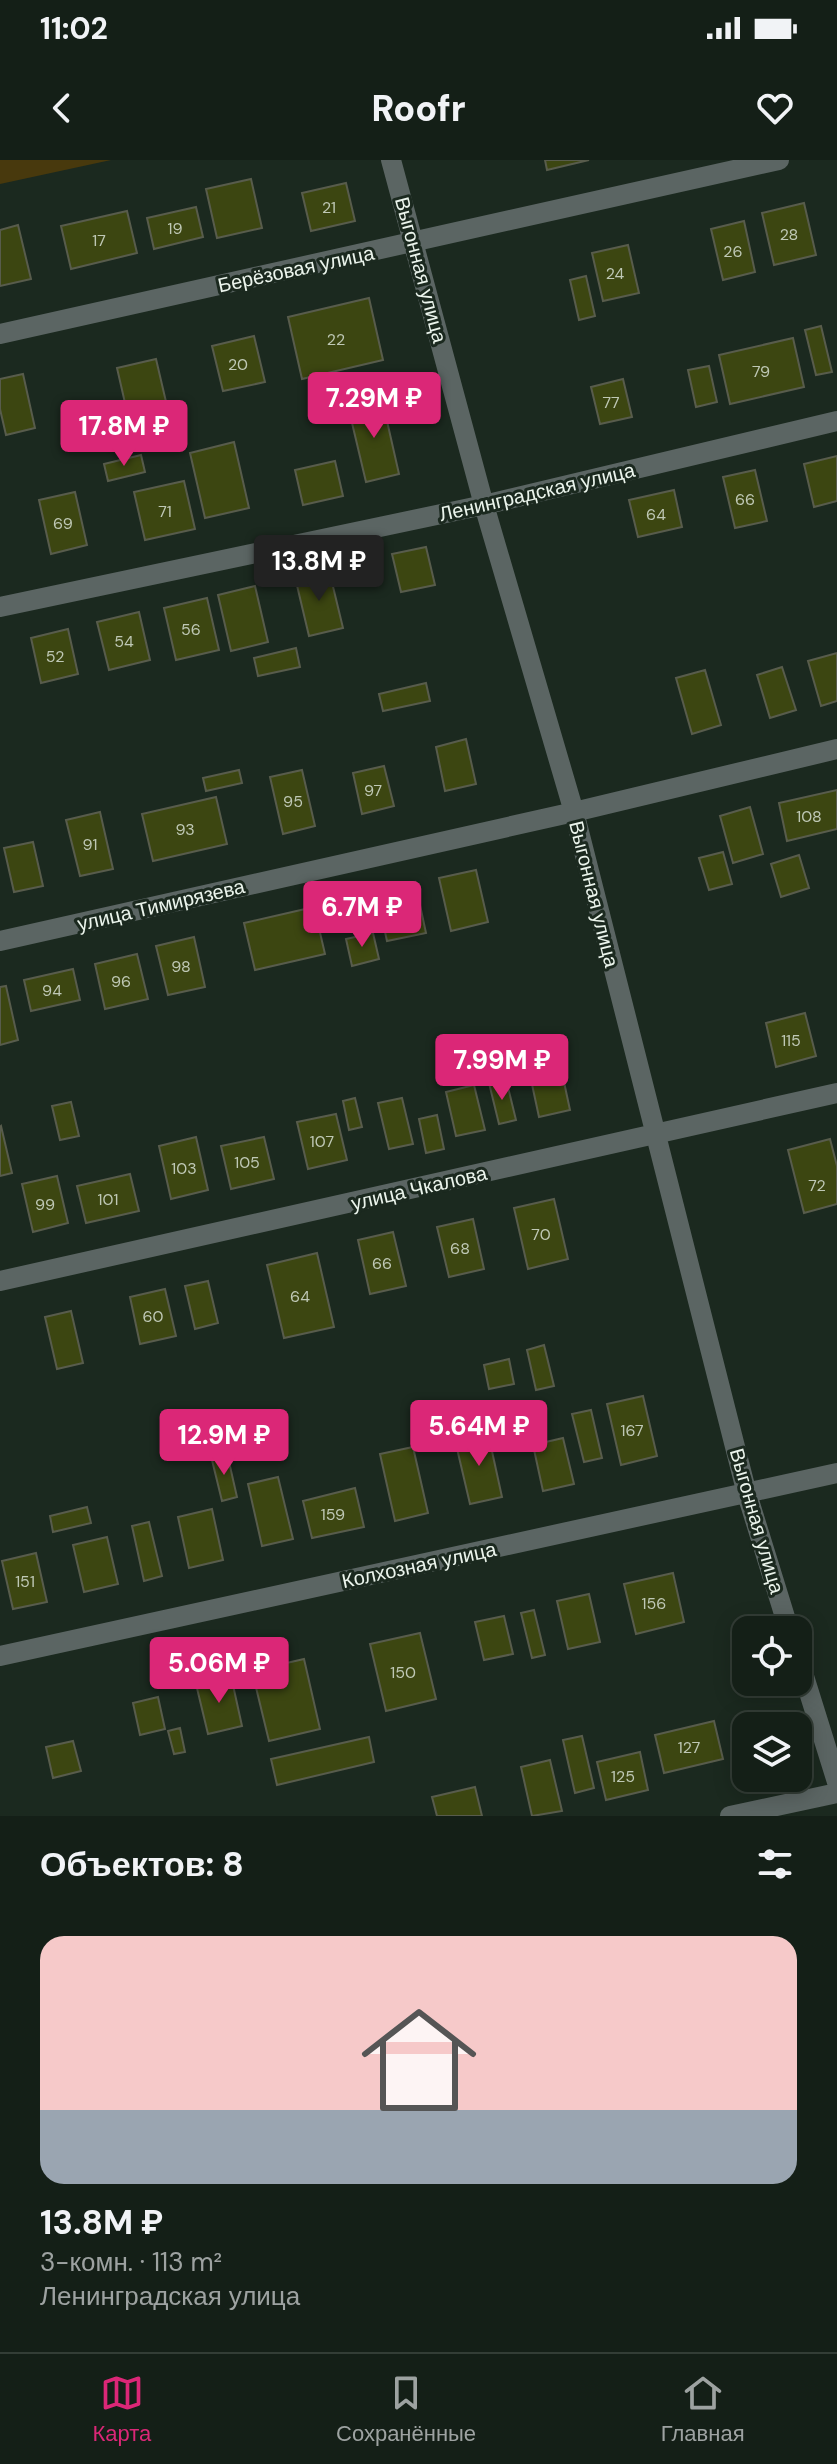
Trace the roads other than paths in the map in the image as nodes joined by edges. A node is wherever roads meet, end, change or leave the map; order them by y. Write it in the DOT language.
graph roads {
  1 [pos="391,160"];
  2 [pos="779,160"];
  3 [pos="415,243"];
  4 [pos="0,334"];
  5 [pos="837,421"];
  6 [pos="484,505"];
  7 [pos="0,607"];
  8 [pos="837,749"];
  9 [pos="574,812"];
  10 [pos="0,941"];
  11 [pos="837,1093"];
  12 [pos="654,1136"];
  13 [pos="0,1281"];
  14 [pos="837,1473"];
  15 [pos="747,1494"];
  16 [pos="785,1616"];
  17 [pos="0,1656"];
  18 [pos="810,1696"];
  19 [pos="837,1782"];
  20 [pos="837,1793"];
  21 [pos="730,1816"];
  1 -- 3 [label="street, Выгонная улица"];
  2 -- 3 [label="street, Берёзовая улица"];
  3 -- 4 [label="street, Берёзовая улица"];
  3 -- 6 [label="street, Выгонная улица"];
  5 -- 6 [label="street, Ленинградская улица"];
  6 -- 7 [label="street, Ленинградская улица"];
  6 -- 9 [label="street, Выгонная улица"];
  8 -- 9 [label="street, улица Тимирязева"];
  9 -- 10 [label="street, улица Тимирязева"];
  9 -- 12 [label="street, Выгонная улица"];
  11 -- 12 [label="street, улица Чкалова"];
  12 -- 13 [label="street, улица Чкалова"];
  12 -- 15 [label="street, Выгонная улица"];
  14 -- 15 [label="street, Колхозная улица"];
  15 -- 16 [label="street, Выгонная улица"];
  15 -- 17 [label="street, Колхозная улица"];
  18 -- 19 [label="street"];
  20 -- 21 [label="street"];
}
